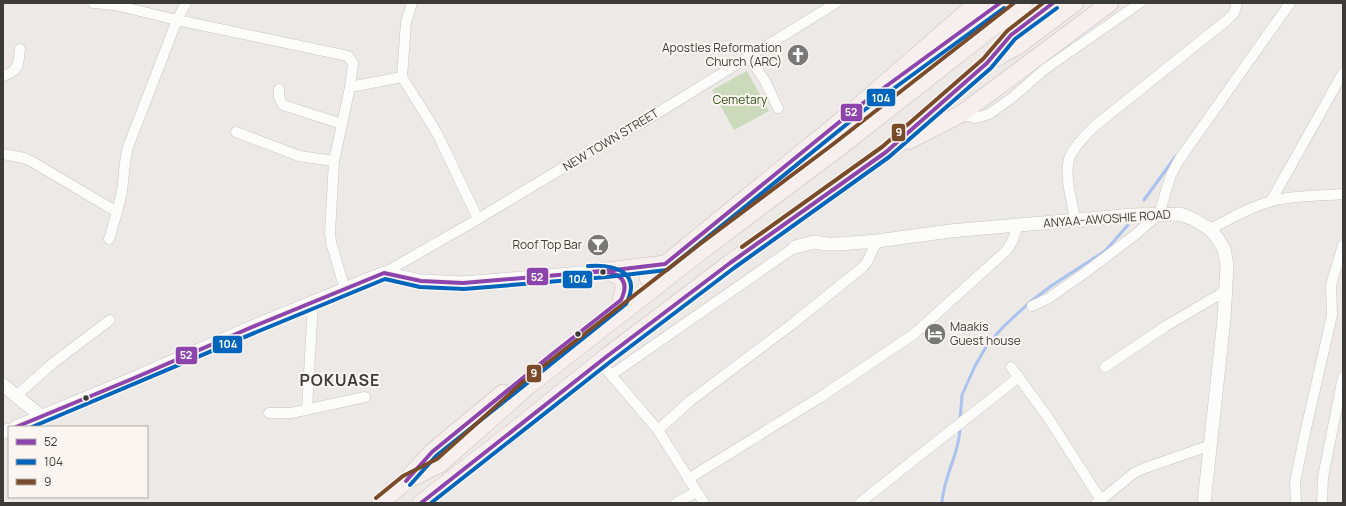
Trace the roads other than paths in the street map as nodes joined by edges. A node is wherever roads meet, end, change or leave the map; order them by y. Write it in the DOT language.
graph roads {
  1 [pos="93,3"];
  2 [pos="186,3"];
  3 [pos="412,3"];
  4 [pos="836,3"];
  5 [pos="977,3"];
  6 [pos="1000,3"];
  7 [pos="1024,3"];
  8 [pos="1053,3"];
  9 [pos="1075,3"];
  10 [pos="1110,3"];
  11 [pos="1140,3"];
  12 [pos="1237,3"];
  13 [pos="1290,3"];
  14 [pos="177,20"];
  15 [pos="20,49"];
  16 [pos="749,57"];
  17 [pos="987,63"];
  18 [pos="1343,73"];
  19 [pos="3,76"];
  20 [pos="402,77"];
  21 [pos="350,87"];
  22 [pos="278,89"];
  23 [pos="859,106"];
  24 [pos="778,108"];
  25 [pos="961,114"];
  26 [pos="342,124"];
  27 [pos="236,132"];
  28 [pos="886,152"];
  29 [pos="3,154"];
  30 [pos="334,161"];
  31 [pos="1343,194"];
  32 [pos="1272,201"];
  33 [pos="118,212"];
  34 [pos="1159,214"];
  35 [pos="478,219"];
  36 [pos="1076,220"];
  37 [pos="1018,225"];
  38 [pos="1210,229"];
  39 [pos="109,239"];
  40 [pos="877,241"];
  41 [pos="1343,245"];
  42 [pos="795,247"];
  43 [pos="665,264"];
  44 [pos="606,271"];
  45 [pos="384,274"];
  46 [pos="345,290"];
  47 [pos="1227,290"];
  48 [pos="621,300"];
  49 [pos="313,303"];
  50 [pos="1032,306"];
  51 [pos="110,320"];
  52 [pos="600,362"];
  53 [pos="1011,367"];
  54 [pos="1105,367"];
  55 [pos="611,375"];
  56 [pos="1019,377"];
  57 [pos="1343,377"];
  58 [pos="3,386"];
  59 [pos="16,396"];
  60 [pos="365,397"];
  61 [pos="307,409"];
  62 [pos="269,413"];
  63 [pos="42,417"];
  64 [pos="19,426"];
  65 [pos="658,430"];
  66 [pos="1211,445"];
  67 [pos="688,479"];
  68 [pos="406,481"];
  69 [pos="696,492"];
  70 [pos="1099,502"];
  71 [pos="380,503"];
  72 [pos="421,503"];
  73 [pos="676,503"];
  74 [pos="704,503"];
  75 [pos="860,503"];
  76 [pos="1204,503"];
  77 [pos="1296,503"];
  78 [pos="1322,503"];
  1 -- 14 [label="street"];
  2 -- 14 [label="street"];
  3 -- 20 [label="street"];
  4 -- 16 [label="street, NEW TOWN STREET"];
  5 -- 23 [label="highway"];
  6 -- 23 [label="highway"];
  7 -- 68 [label="highway"];
  8 -- 17 [label="highway"];
  9 -- 17 [label="highway"];
  10 -- 25 [label="highway"];
  11 -- 25 [label="street"];
  12 -- 36 [label="street"];
  13 -- 34 [label="street"];
  14 -- 21 [label="street"];
  14 -- 33 [label="street"];
  15 -- 19 [label="street"];
  16 -- 24 [label="street"];
  16 -- 35 [label="street, NEW TOWN STREET"];
  17 -- 28 [label="highway"];
  18 -- 32 [label="street"];
  20 -- 21 [label="street"];
  20 -- 35 [label="street"];
  21 -- 26 [label="street"];
  22 -- 26 [label="street"];
  23 -- 43 [label="highway"];
  25 -- 28 [label="highway"];
  26 -- 30 [label="street"];
  27 -- 30 [label="street"];
  28 -- 52 [label="highway"];
  29 -- 33 [label="street"];
  30 -- 46 [label="street"];
  31 -- 32 [label="street"];
  32 -- 38 [label="street"];
  33 -- 39 [label="street"];
  34 -- 36 [label="street, ANYAA-AWOSHIE ROAD"];
  34 -- 38 [label="street, ANYAA-AWOSHIE ROAD"];
  34 -- 50 [label="street"];
  35 -- 45 [label="street, NEW TOWN STREET"];
  36 -- 37 [label="street, ANYAA-AWOSHIE ROAD"];
  37 -- 40 [label="street, ANYAA-AWOSHIE ROAD"];
  37 -- 67 [label="street"];
  38 -- 47 [label="street, ANYAA-AWOSHIE ROAD"];
  40 -- 42 [label="street, ANYAA-AWOSHIE ROAD"];
  40 -- 65 [label="street"];
  41 -- 77 [label="street"];
  42 -- 55 [label="street"];
  43 -- 44 [label="highway"];
  43 -- 48 [label="highway"];
  44 -- 45 [label="street"];
  44 -- 48 [label="highway"];
  45 -- 46 [label="street"];
  46 -- 49 [label="street"];
  47 -- 54 [label="street"];
  47 -- 66 [label="street, ANYAA-AWOSHIE ROAD"];
  48 -- 68 [label="highway"];
  49 -- 61 [label="street"];
  49 -- 63 [label="street"];
  51 -- 59 [label="street"];
  52 -- 55 [label="street"];
  52 -- 72 [label="highway"];
  53 -- 56 [label="street"];
  55 -- 65 [label="street"];
  56 -- 70 [label="street"];
  56 -- 75 [label="street"];
  57 -- 78 [label="street"];
  58 -- 59 [label="street"];
  59 -- 63 [label="street"];
  60 -- 61 [label="street"];
  61 -- 62 [label="street"];
  63 -- 64 [label="street"];
  65 -- 67 [label="street"];
  66 -- 70 [label="street"];
  66 -- 76 [label="street, ANYAA-AWOSHIE ROAD"];
  67 -- 69 [label="street"];
  68 -- 71 [label="highway"];
  69 -- 73 [label="street"];
  69 -- 74 [label="street"];
}
